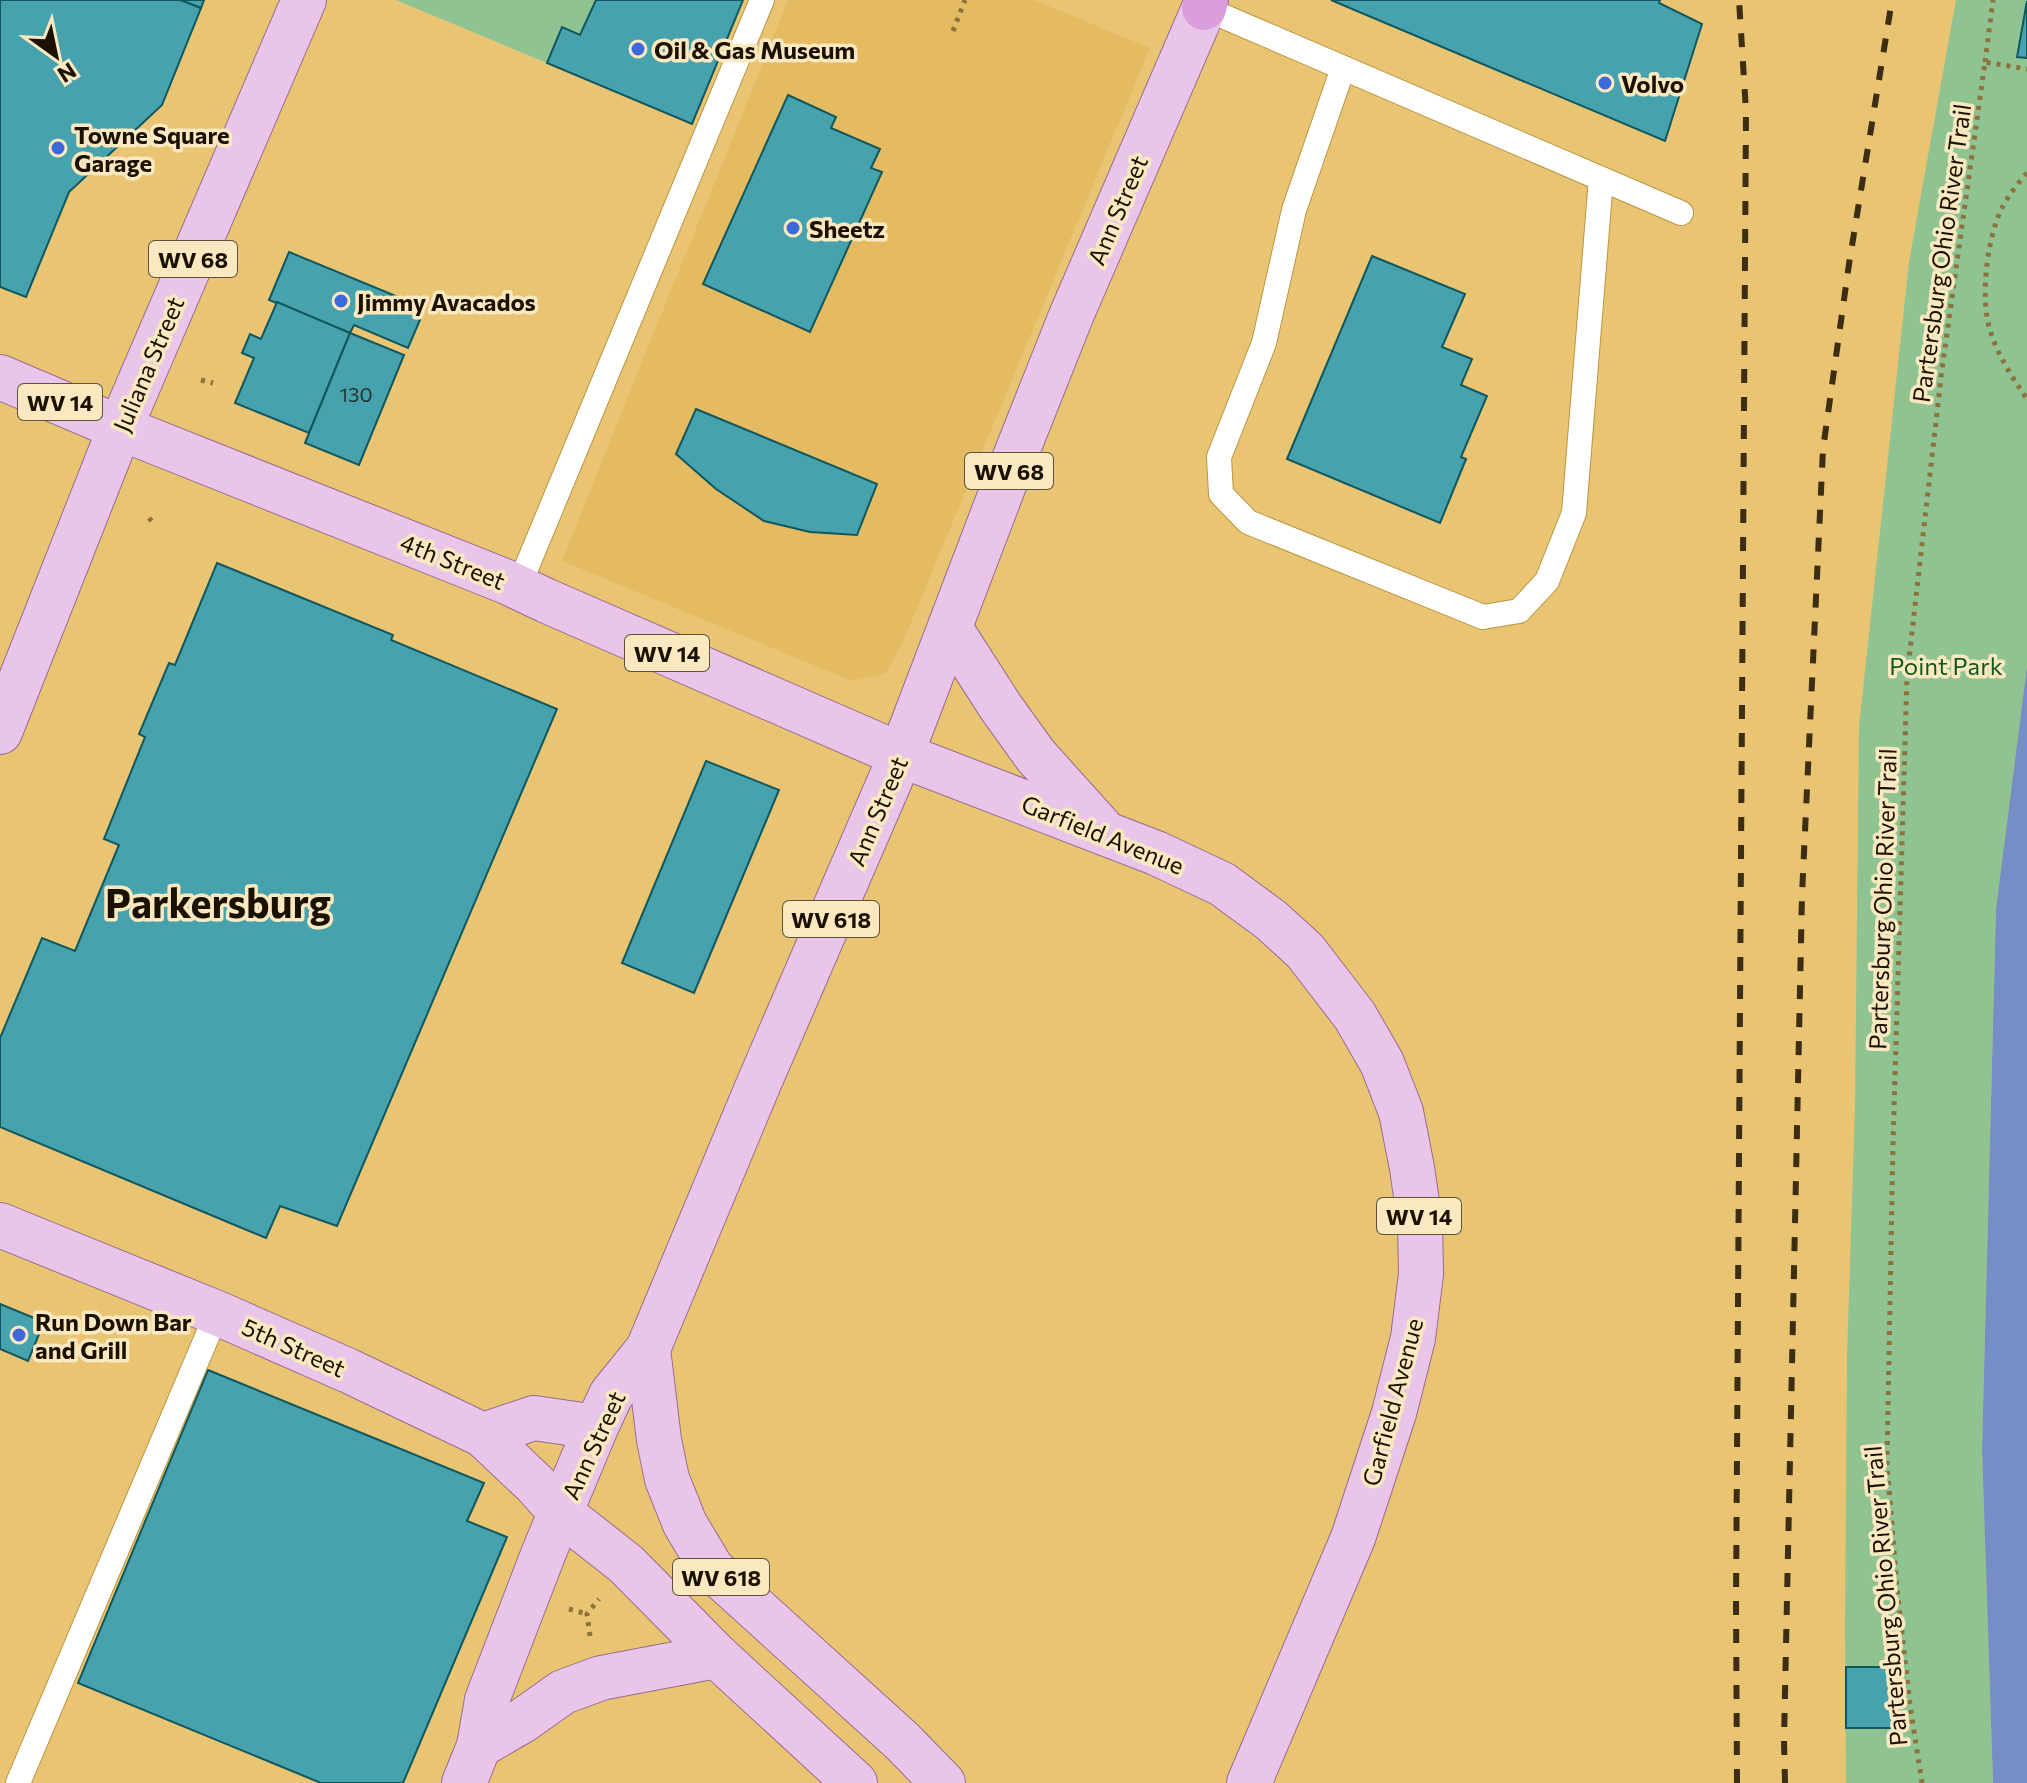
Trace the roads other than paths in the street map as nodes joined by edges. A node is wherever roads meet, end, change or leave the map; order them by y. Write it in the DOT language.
graph roads {
  1 [pos="304,0"];
  2 [pos="762,0"];
  3 [pos="1205,4"];
  4 [pos="1343,68"];
  5 [pos="1601,179"];
  6 [pos="1681,213"];
  7 [pos="0,377"];
  8 [pos="120,428"];
  9 [pos="518,588"];
  10 [pos="950,628"];
  11 [pos="0,732"];
  12 [pos="901,755"];
  13 [pos="1105,833"];
  14 [pos="0,1225"];
  15 [pos="217,1313"];
  16 [pos="648,1349"];
  17 [pos="596,1427"];
  18 [pos="483,1435"];
  19 [pos="561,1513"];
  20 [pos="717,1656"];
  21 [pos="472,1764"];
  22 [pos="18,1783"];
  23 [pos="855,1783"];
  24 [pos="943,1783"];
  25 [pos="1249,1783"];
  1 -- 8 [label="main road, Juliana Street / WV 68"];
  2 -- 9 [label="lane"];
  3 -- 4 [label="lane"];
  3 -- 10 [label="main road, Ann Street / WV 68"];
  4 -- 5 [label="lane"];
  4 -- 5 [label="lane"];
  5 -- 6 [label="lane"];
  7 -- 8 [label="main road, 4th Street / WV 14"];
  8 -- 9 [label="main road, 4th Street / WV 14"];
  8 -- 11 [label="main road, Juliana Street / WV 68"];
  9 -- 12 [label="main road, 4th Street / WV 14"];
  10 -- 12 [label="main road, Ann Street"];
  10 -- 13 [label="main road"];
  12 -- 13 [label="main road, Garfield Avenue / WV 14"];
  12 -- 16 [label="main road, Ann Street / WV 618"];
  13 -- 25 [label="main road, Garfield Avenue / WV 14"];
  14 -- 15 [label="main road, 5th Street"];
  15 -- 18 [label="main road, 5th Street"];
  15 -- 22 [label="lane"];
  16 -- 17 [label="main road, Ann Street"];
  16 -- 24 [label="main road, WV 618"];
  17 -- 18 [label="main road"];
  17 -- 19 [label="main road, Ann Street"];
  18 -- 19 [label="main road, 5th Street"];
  19 -- 20 [label="main road, 5th Street"];
  19 -- 21 [label="main road, Ann Street"];
  20 -- 21 [label="main road"];
  20 -- 23 [label="main road, 5th Street"];
}
